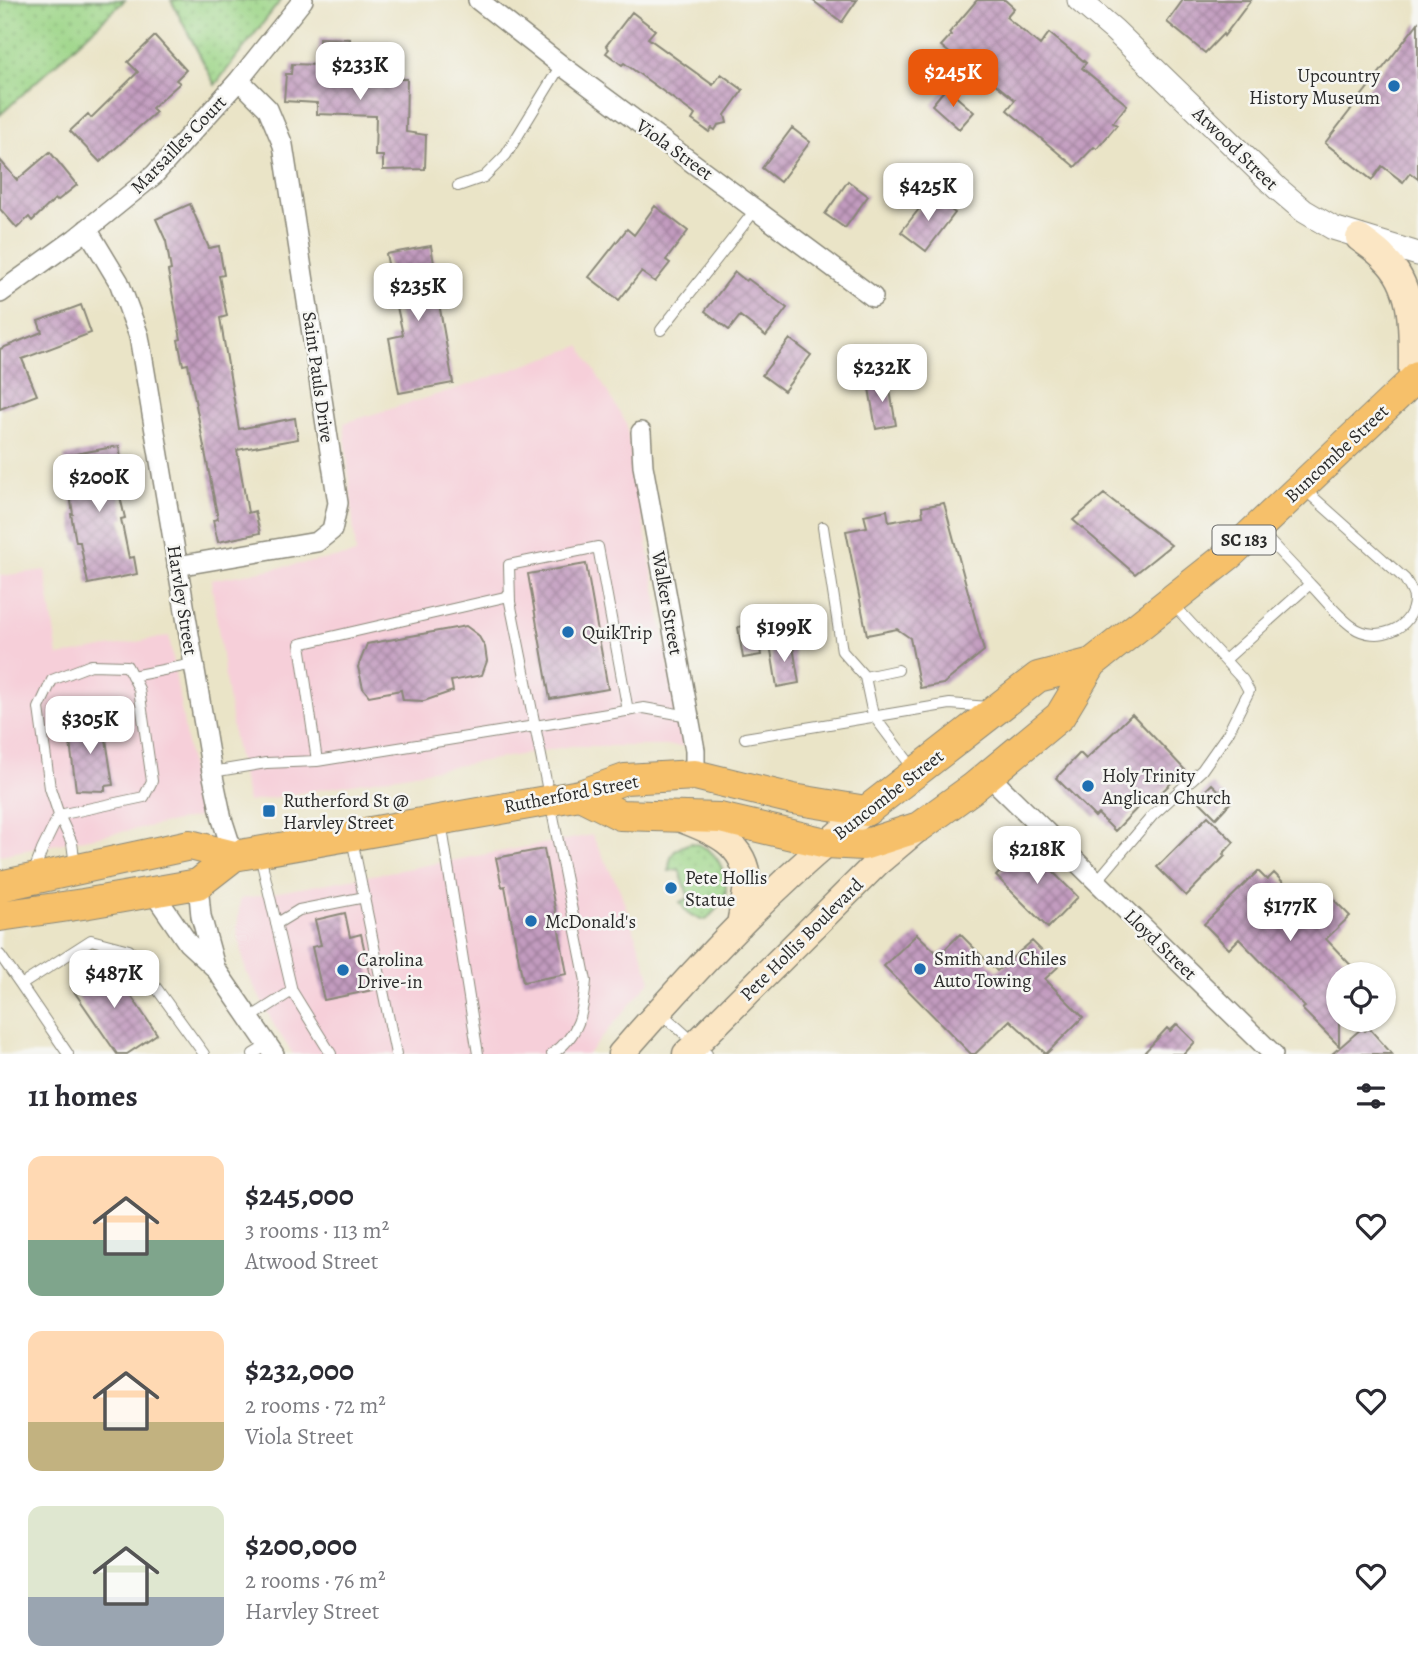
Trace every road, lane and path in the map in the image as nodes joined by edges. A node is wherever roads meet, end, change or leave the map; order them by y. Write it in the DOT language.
graph roads {
  1 [pos="303,0"];
  2 [pos="478,0"];
  3 [pos="1079,0"];
  4 [pos="561,65"];
  5 [pos="239,80"];
  6 [pos="458,186"];
  7 [pos="756,209"];
  8 [pos="87,229"];
  9 [pos="1359,238"];
  10 [pos="1418,254"];
  11 [pos="0,293"];
  12 [pos="873,297"];
  13 [pos="661,330"];
  14 [pos="1415,379"];
  15 [pos="640,432"];
  16 [pos="1301,486"];
  17 [pos="823,527"];
  18 [pos="1257,528"];
  19 [pos="177,566"];
  20 [pos="1310,584"];
  21 [pos="509,596"];
  22 [pos="1170,601"];
  23 [pos="1226,660"];
  24 [pos="1092,663"];
  25 [pos="194,664"];
  26 [pos="898,670"];
  27 [pos="132,676"];
  28 [pos="865,677"];
  29 [pos="997,708"];
  30 [pos="628,711"];
  31 [pos="873,715"];
  32 [pos="689,716"];
  33 [pos="535,726"];
  34 [pos="746,738"];
  35 [pos="317,761"];
  36 [pos="916,771"];
  37 [pos="212,772"];
  38 [pos="695,775"];
  39 [pos="988,775"];
  40 [pos="580,795"];
  41 [pos="549,799"];
  42 [pos="866,811"];
  43 [pos="59,815"];
  44 [pos="440,818"];
  45 [pos="679,819"];
  46 [pos="919,827"];
  47 [pos="351,835"];
  48 [pos="826,843"];
  49 [pos="247,854"];
  50 [pos="76,869"];
  51 [pos="32,878"];
  52 [pos="1097,881"];
  53 [pos="198,884"];
  54 [pos="0,886"];
  55 [pos="153,892"];
  56 [pos="365,897"];
  57 [pos="0,916"];
  58 [pos="275,924"];
  59 [pos="740,925"];
  60 [pos="0,955"];
  61 [pos="215,968"];
  62 [pos="22,985"];
  63 [pos="292,991"];
  64 [pos="659,1010"];
  65 [pos="250,1018"];
  66 [pos="265,1051"];
  67 [pos="697,1051"];
  68 [pos="68,1054"];
  69 [pos="204,1054"];
  70 [pos="331,1054"];
  71 [pos="396,1054"];
  72 [pos="478,1054"];
  73 [pos="552,1054"];
  74 [pos="621,1054"];
  75 [pos="1273,1054"];
  1 -- 5 [label="street, Marsailles Court"];
  2 -- 4 [label="street, Viola Street"];
  3 -- 9 [label="street, Atwood Street"];
  4 -- 6 [label="lane"];
  4 -- 7 [label="street, Viola Street"];
  5 -- 8 [label="street, Marsailles Court"];
  5 -- 19 [label="street, Saint Pauls Drive"];
  7 -- 12 [label="street, Viola Street"];
  7 -- 13 [label="lane"];
  8 -- 11 [label="street, Marsailles Court"];
  8 -- 19 [label="street, Harvley Street"];
  9 -- 10 [label="street, Atwood Street"];
  9 -- 14 [label="main road"];
  14 -- 16 [label="main road, Buncombe Street / SC 183"];
  15 -- 32 [label="street, Walker Street"];
  16 -- 18 [label="main road, Buncombe Street / SC 183"];
  16 -- 20 [label="lane"];
  17 -- 28 [label="lane"];
  18 -- 20 [label="lane"];
  18 -- 22 [label="main road, Buncombe Street / SC 183"];
  19 -- 25 [label="street, Harvley Street"];
  20 -- 23 [label="lane"];
  21 -- 30 [label="lane"];
  21 -- 33 [label="lane"];
  21 -- 35 [label="lane"];
  22 -- 23 [label="lane"];
  22 -- 24 [label="main road, Buncombe Street / SC 183"];
  23 -- 52 [label="lane"];
  24 -- 29 [label="main road, Buncombe Street / SC 183"];
  24 -- 39 [label="main road, Buncombe Street / SC 183"];
  25 -- 27 [label="lane"];
  25 -- 37 [label="street, Harvley Street"];
  26 -- 28 [label="lane"];
  27 -- 43 [label="lane"];
  27 -- 43 [label="lane"];
  28 -- 31 [label="lane"];
  29 -- 31 [label="lane"];
  29 -- 36 [label="main road, Buncombe Street / SC 183"];
  30 -- 32 [label="lane"];
  30 -- 33 [label="lane"];
  31 -- 34 [label="lane"];
  31 -- 36 [label="lane"];
  32 -- 38 [label="street, Walker Street"];
  33 -- 35 [label="lane"];
  33 -- 41 [label="lane"];
  35 -- 37 [label="lane"];
  36 -- 42 [label="main road, Buncombe Street / SC 183"];
  37 -- 49 [label="street, Harvley Street"];
  38 -- 40 [label="main road, Rutherford Street"];
  38 -- 42 [label="main road, Rutherford Street"];
  39 -- 46 [label="main road, Buncombe Street / SC 183"];
  39 -- 52 [label="street, Lloyd Street"];
  40 -- 41 [label="main road, Rutherford Street"];
  40 -- 45 [label="main road"];
  41 -- 44 [label="main road, Rutherford Street"];
  41 -- 73 [label="lane"];
  42 -- 48 [label="main road, Buncombe Street / SC 183"];
  43 -- 50 [label="lane"];
  43 -- 51 [label="lane"];
  44 -- 47 [label="main road, Rutherford Street"];
  44 -- 72 [label="lane"];
  45 -- 48 [label="main road"];
  45 -- 59 [label="main road"];
  46 -- 48 [label="main road"];
  46 -- 67 [label="main road, Pete Hollis Boulevard / SC 183"];
  47 -- 49 [label="main road, Rutherford Street"];
  47 -- 56 [label="lane"];
  48 -- 59 [label="main road, SC 183"];
  49 -- 50 [label="main road, Rutherford Street"];
  49 -- 53 [label="main road, Rutherford Street"];
  49 -- 58 [label="lane"];
  50 -- 51 [label="main road, Rutherford Street"];
  51 -- 54 [label="main road, Rutherford Street"];
  52 -- 75 [label="street, Lloyd Street"];
  53 -- 55 [label="main road, Rutherford Street"];
  53 -- 61 [label="street"];
  55 -- 57 [label="main road, Rutherford Street"];
  55 -- 61 [label="street"];
  56 -- 58 [label="lane"];
  56 -- 71 [label="lane"];
  58 -- 63 [label="lane"];
  59 -- 64 [label="main road, SC 183"];
  60 -- 62 [label="lane"];
  61 -- 65 [label="street"];
  62 -- 68 [label="lane"];
  62 -- 69 [label="lane"];
  63 -- 65 [label="lane"];
  63 -- 70 [label="lane"];
  64 -- 67 [label="lane"];
  64 -- 74 [label="main road, SC 183"];
  65 -- 66 [label="street"];
}
